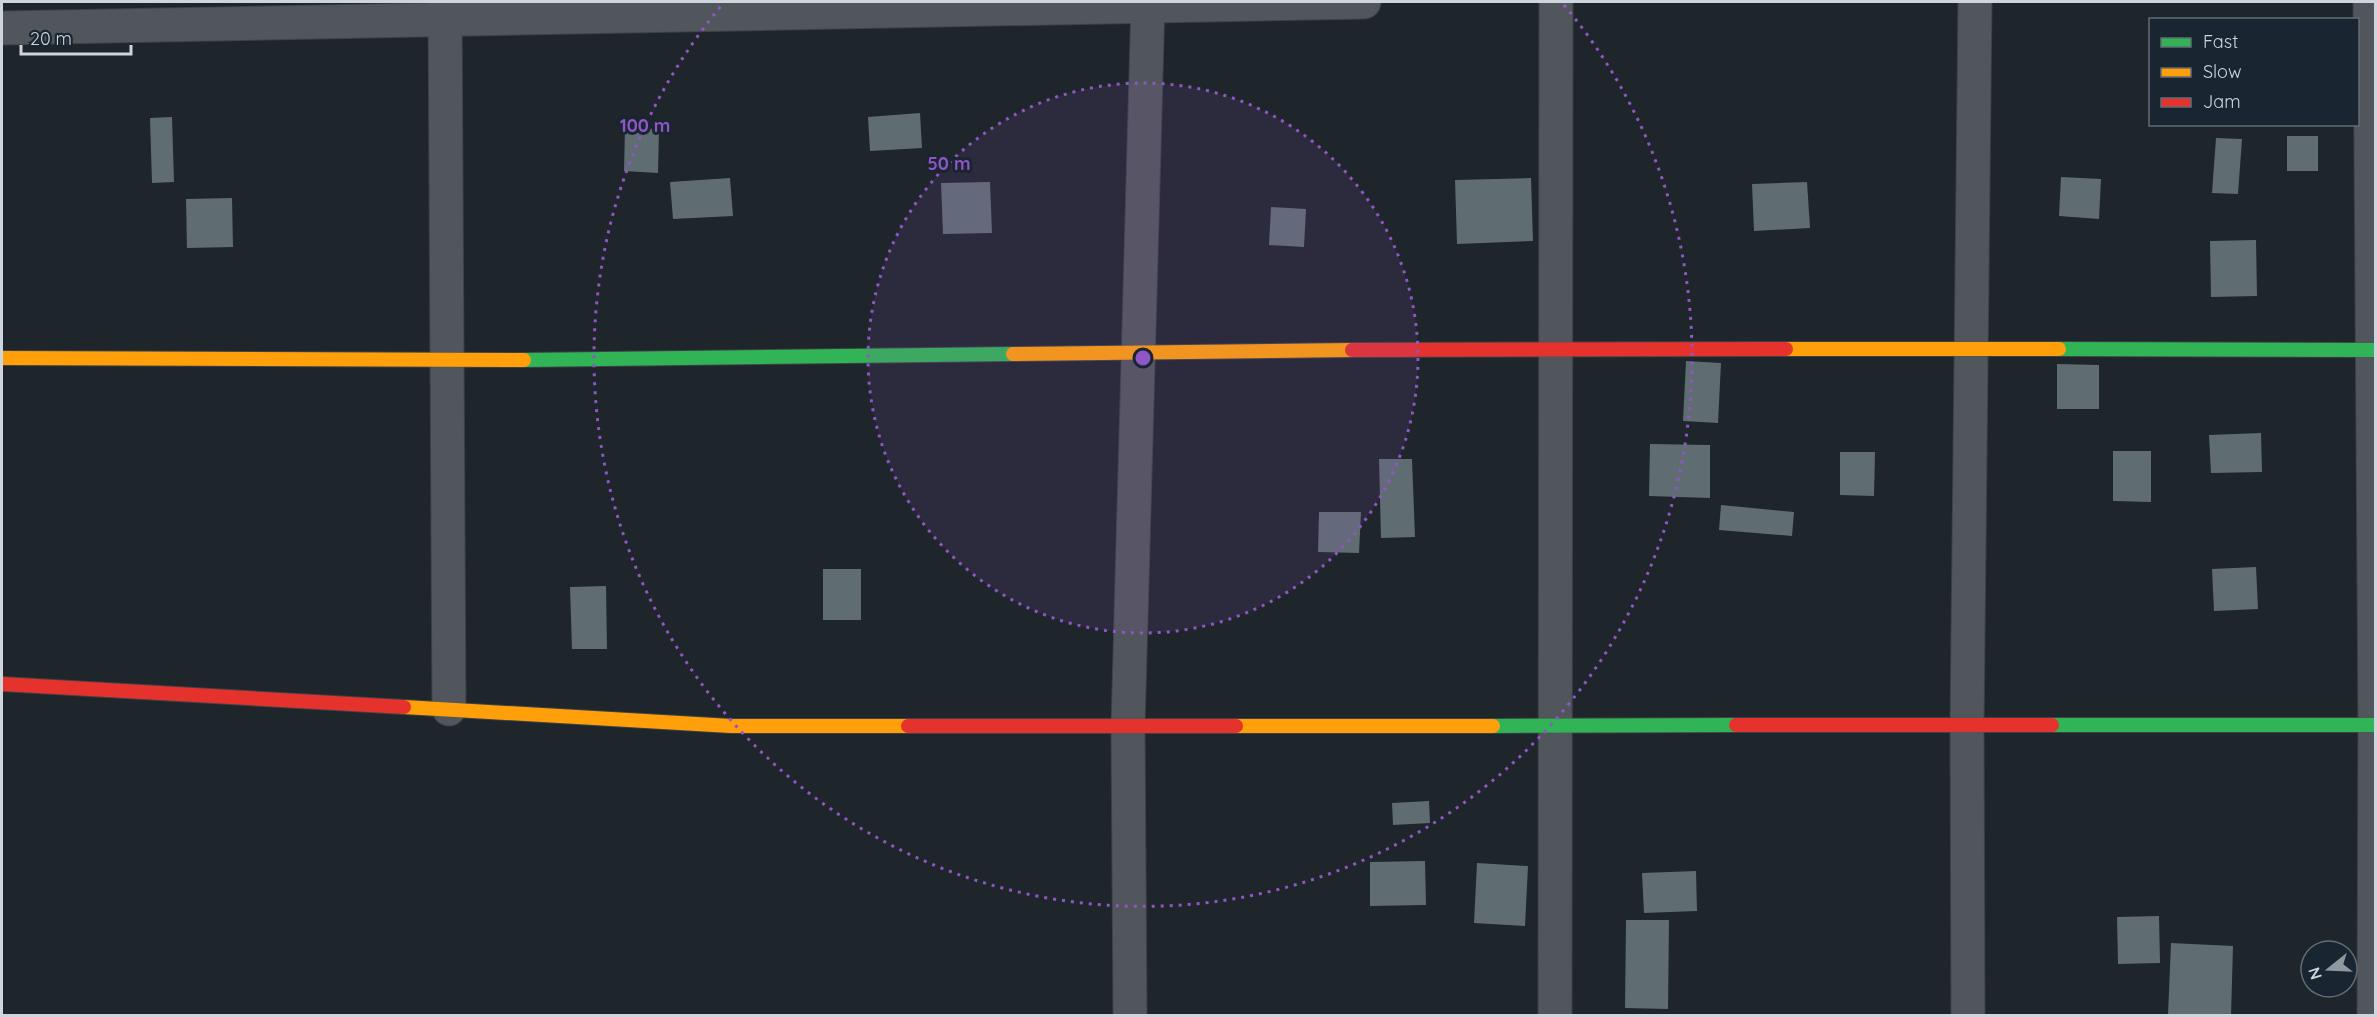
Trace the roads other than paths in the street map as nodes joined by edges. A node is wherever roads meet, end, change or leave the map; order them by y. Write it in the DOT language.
graph roads {
  1 [pos="1364,2"];
  2 [pos="1556,2"];
  3 [pos="1975,2"];
  4 [pos="2370,2"];
  5 [pos="1148,3"];
  6 [pos="445,10"];
  7 [pos="2,28"];
  8 [pos="1556,348"];
  9 [pos="1971,348"];
  10 [pos="2374,350"];
  11 [pos="1139,352"];
  12 [pos="2,358"];
  13 [pos="447,361"];
  14 [pos="2,684"];
  15 [pos="449,709"];
  16 [pos="2375,724"];
  17 [pos="1967,725"];
  18 [pos="1128,726"];
  19 [pos="1555,726"];
  20 [pos="1130,1016"];
  21 [pos="1555,1016"];
  22 [pos="1968,1016"];
  23 [pos="2374,1016"];
  1 -- 5 [label="street"];
  2 -- 8 [label="street"];
  3 -- 9 [label="street"];
  4 -- 10 [label="street"];
  5 -- 6 [label="street"];
  5 -- 11 [label="street"];
  6 -- 7 [label="street"];
  6 -- 13 [label="street"];
  8 -- 9 [label="street"];
  8 -- 11 [label="street"];
  8 -- 19 [label="street"];
  9 -- 10 [label="street"];
  9 -- 17 [label="street"];
  10 -- 16 [label="street"];
  11 -- 13 [label="street"];
  11 -- 18 [label="street"];
  12 -- 13 [label="street"];
  13 -- 15 [label="street"];
  14 -- 15 [label="street"];
  15 -- 18 [label="street"];
  16 -- 17 [label="street"];
  16 -- 23 [label="street"];
  17 -- 19 [label="street"];
  17 -- 22 [label="street"];
  18 -- 19 [label="street"];
  18 -- 20 [label="street"];
  19 -- 21 [label="street"];
}
